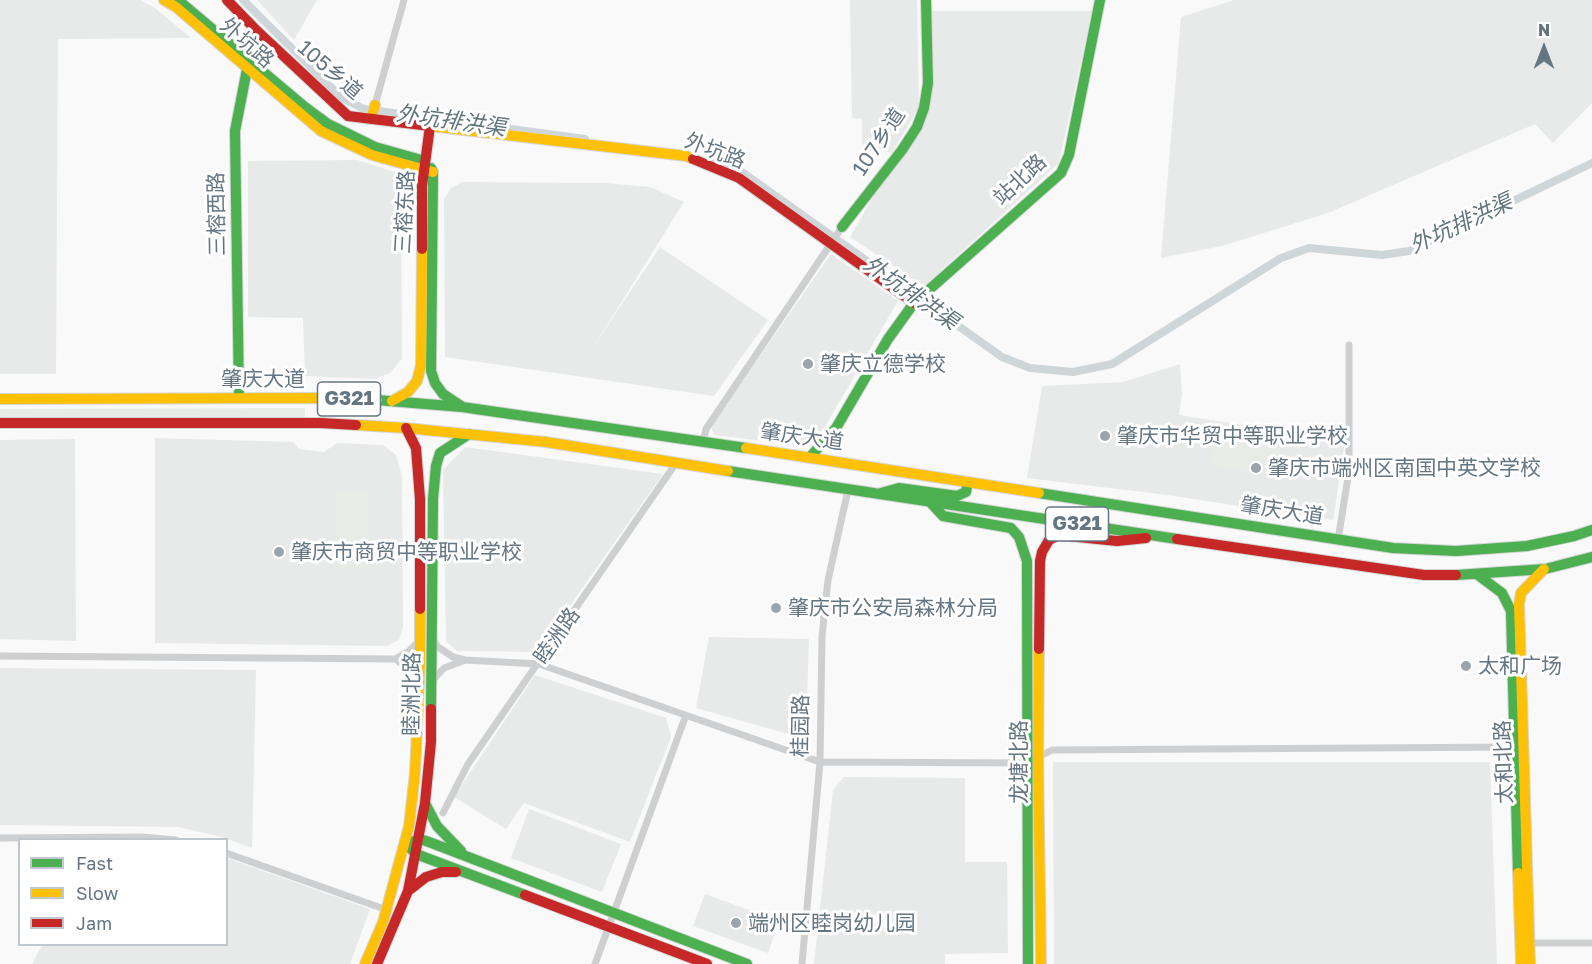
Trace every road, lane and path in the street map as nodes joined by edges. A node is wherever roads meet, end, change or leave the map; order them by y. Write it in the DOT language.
graph roads {
  1 [pos="164,0"];
  2 [pos="178,0"];
  3 [pos="227,0"];
  4 [pos="404,0"];
  5 [pos="926,0"];
  6 [pos="1100,0"];
  7 [pos="257,31"];
  8 [pos="248,64"];
  9 [pos="375,105"];
  10 [pos="371,119"];
  11 [pos="430,126"];
  12 [pos="427,168"];
  13 [pos="842,227"];
  14 [pos="831,243"];
  15 [pos="914,303"];
  16 [pos="1349,345"];
  17 [pos="426,368"];
  18 [pos="239,398"];
  19 [pos="315,398"];
  20 [pos="0,399"];
  21 [pos="392,400"];
  22 [pos="462,407"];
  23 [pos="0,423"];
  24 [pos="315,423"];
  25 [pos="406,428"];
  26 [pos="470,434"];
  27 [pos="703,442"];
  28 [pos="810,457"];
  29 [pos="677,462"];
  30 [pos="968,482"];
  31 [pos="848,490"];
  32 [pos="876,494"];
  33 [pos="420,499"];
  34 [pos="433,499"];
  35 [pos="931,503"];
  36 [pos="1159,512"];
  37 [pos="1083,516"];
  38 [pos="1592,530"];
  39 [pos="1159,536"];
  40 [pos="1338,540"];
  41 [pos="1592,557"];
  42 [pos="1545,569"];
  43 [pos="1478,575"];
  44 [pos="433,640"];
  45 [pos="420,641"];
  46 [pos="0,656"];
  47 [pos="394,659"];
  48 [pos="465,660"];
  49 [pos="539,664"];
  50 [pos="419,676"];
  51 [pos="433,680"];
  52 [pos="686,715"];
  53 [pos="1519,747"];
  54 [pos="1038,757"];
  55 [pos="820,762"];
  56 [pos="1027,763"];
  57 [pos="426,803"];
  58 [pos="443,813"];
  59 [pos="0,838"];
  60 [pos="153,838"];
  61 [pos="420,839"];
  62 [pos="406,844"];
  63 [pos="228,854"];
  64 [pos="416,854"];
  65 [pos="466,856"];
  66 [pos="463,872"];
  67 [pos="408,891"];
  68 [pos="387,910"];
  69 [pos="614,913"];
  70 [pos="609,927"];
  71 [pos="1525,943"];
  72 [pos="1592,943"];
  73 [pos="365,964"];
  74 [pos="377,964"];
  75 [pos="595,964"];
  76 [pos="707,964"];
  77 [pos="747,964"];
  78 [pos="802,964"];
  79 [pos="1028,964"];
  80 [pos="1041,964"];
  81 [pos="1521,964"];
  82 [pos="1530,964"];
  1 -- 8 [label="main road, 外坑路"];
  2 -- 8 [label="main road, 外坑路"];
  3 -- 7 [label="main road, 105乡道"];
  4 -- 9 [label="street"];
  5 -- 13 [label="main road, 107乡道"];
  6 -- 15 [label="main road, 站北路"];
  7 -- 8 [label="main road, 三榕西路"];
  7 -- 10 [label="main road, 105乡道"];
  8 -- 12 [label="main road, 外坑路"];
  8 -- 18 [label="main road, 三榕西路"];
  9 -- 10 [label="main road"];
  10 -- 11 [label="main road, 105乡道"];
  11 -- 12 [label="main road"];
  11 -- 14 [label="main road, 外坑路"];
  12 -- 17 [label="main road, 三榕东路"];
  13 -- 14 [label="street"];
  14 -- 15 [label="main road, 外坑路"];
  14 -- 27 [label="street"];
  15 -- 28 [label="main road"];
  16 -- 40 [label="street"];
  17 -- 21 [label="main road"];
  17 -- 22 [label="main road"];
  18 -- 19 [label="main road, 肇庆大道 / G321"];
  18 -- 20 [label="main road, 肇庆大道 / G321"];
  19 -- 21 [label="main road, 肇庆大道 / G321"];
  19 -- 24 [label="main road"];
  21 -- 22 [label="main road, 肇庆大道 / G321"];
  22 -- 27 [label="main road, 肇庆大道 / G321"];
  23 -- 24 [label="main road, G321"];
  24 -- 25 [label="main road, G321"];
  25 -- 26 [label="main road, G321"];
  25 -- 33 [label="main road, 睦洲北路"];
  26 -- 29 [label="main road, G321"];
  26 -- 34 [label="main road, 睦洲北路"];
  27 -- 28 [label="main road, 肇庆大道 / G321"];
  28 -- 30 [label="main road, 肇庆大道 / G321"];
  29 -- 31 [label="main road, 肇庆大道 / G321"];
  29 -- 49 [label="street, 睦洲路"];
  30 -- 32 [label="main road"];
  30 -- 36 [label="main road, 肇庆大道 / G321"];
  31 -- 32 [label="main road, 肇庆大道 / G321"];
  31 -- 55 [label="street, 桂园路"];
  32 -- 35 [label="main road, 肇庆大道 / G321"];
  33 -- 34 [label="main road"];
  33 -- 45 [label="main road, 睦洲北路"];
  34 -- 44 [label="main road, 睦洲北路"];
  35 -- 37 [label="main road, 肇庆大道 / G321"];
  35 -- 56 [label="main road, 龙塘北路"];
  36 -- 37 [label="main road"];
  36 -- 40 [label="main road, 肇庆大道 / G321"];
  37 -- 39 [label="main road, 肇庆大道 / G321"];
  38 -- 40 [label="main road, 肇庆大道 / G321"];
  39 -- 43 [label="main road, 肇庆大道 / G321"];
  39 -- 54 [label="main road, 龙塘北路"];
  41 -- 42 [label="main road, 肇庆大道 / G321"];
  42 -- 43 [label="main road, 肇庆大道 / G321"];
  42 -- 53 [label="main road, 太和北路"];
  43 -- 53 [label="main road, 太和北路"];
  44 -- 48 [label="street"];
  44 -- 51 [label="main road, 睦洲北路"];
  45 -- 47 [label="street"];
  45 -- 50 [label="main road, 睦洲北路"];
  46 -- 47 [label="street"];
  47 -- 50 [label="street"];
  48 -- 49 [label="street"];
  48 -- 51 [label="street"];
  49 -- 52 [label="street"];
  49 -- 58 [label="street, 睦洲路"];
  50 -- 62 [label="main road, 睦洲北路"];
  51 -- 57 [label="main road, 睦洲北路"];
  52 -- 55 [label="street"];
  52 -- 69 [label="street"];
  53 -- 54 [label="street"];
  53 -- 71 [label="main road, 太和北路"];
  54 -- 56 [label="street"];
  54 -- 80 [label="main road, 龙塘北路"];
  55 -- 56 [label="street"];
  55 -- 78 [label="street, 桂园路"];
  56 -- 79 [label="main road, 龙塘北路"];
  57 -- 61 [label="main road, 睦洲北路"];
  57 -- 65 [label="main road"];
  59 -- 60 [label="street"];
  61 -- 62 [label="main road"];
  61 -- 64 [label="main road, 睦洲北路"];
  61 -- 65 [label="main road"];
  62 -- 64 [label="main road"];
  62 -- 68 [label="main road, 睦洲北路"];
  63 -- 68 [label="street"];
  64 -- 66 [label="main road"];
  64 -- 67 [label="main road, 睦洲北路"];
  65 -- 69 [label="main road"];
  66 -- 67 [label="main road"];
  66 -- 70 [label="main road"];
  67 -- 74 [label="main road, 睦洲北路"];
  68 -- 73 [label="main road, 睦洲北路"];
  69 -- 70 [label="street"];
  69 -- 77 [label="main road"];
  70 -- 75 [label="street"];
  70 -- 76 [label="main road"];
  71 -- 72 [label="street"];
  71 -- 81 [label="main road, 太和北路"];
  71 -- 82 [label="main road, 太和北路"];
}
